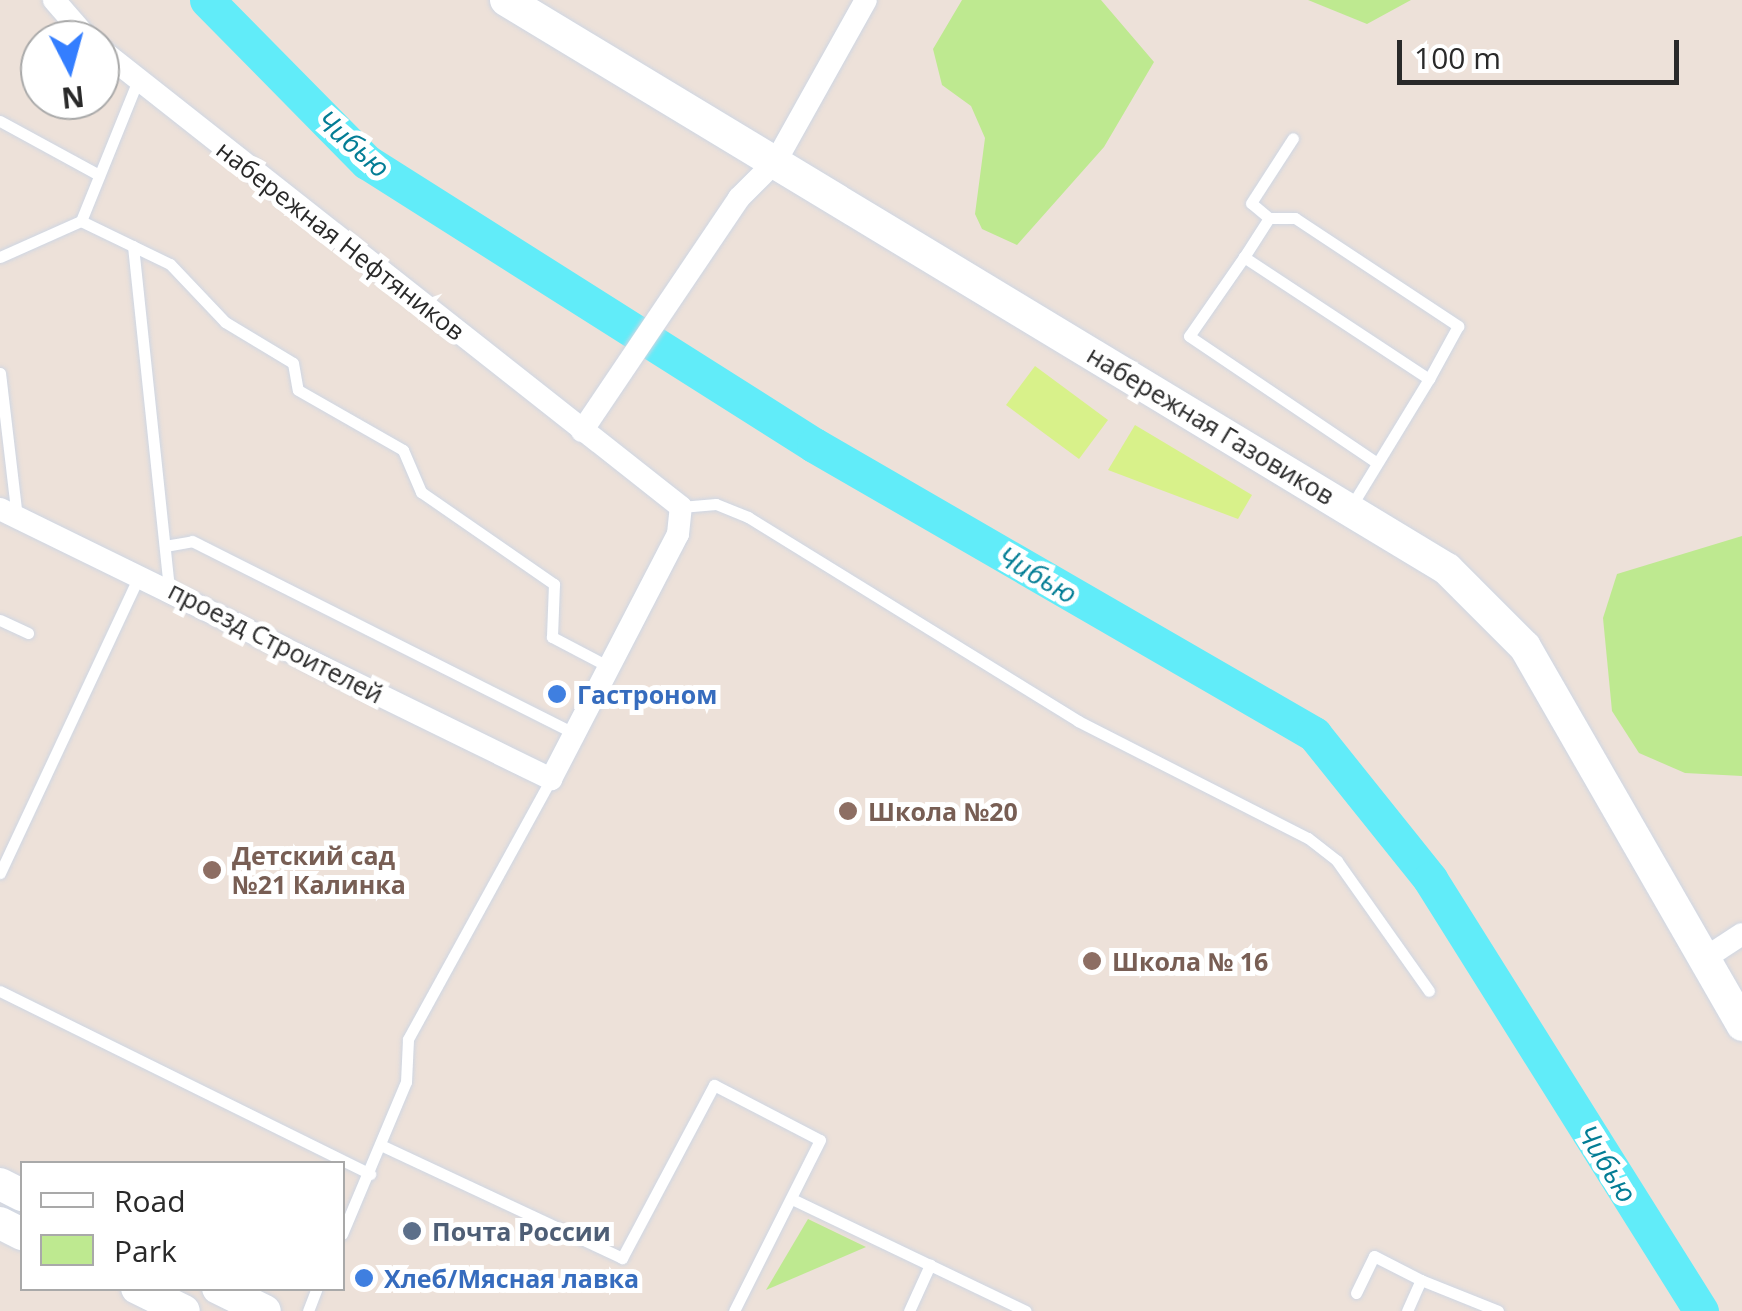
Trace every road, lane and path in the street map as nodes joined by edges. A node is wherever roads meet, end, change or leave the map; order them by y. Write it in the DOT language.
graph roads {
  1 [pos="54,0"];
  2 [pos="506,0"];
  3 [pos="866,0"];
  4 [pos="71,20"];
  5 [pos="120,65"];
  6 [pos="138,80"];
  7 [pos="0,122"];
  8 [pos="1292,138"];
  9 [pos="776,161"];
  10 [pos="99,175"];
  11 [pos="1270,218"];
  12 [pos="81,221"];
  13 [pos="133,246"];
  14 [pos="1244,256"];
  15 [pos="0,257"];
  16 [pos="0,373"];
  17 [pos="1429,380"];
  18 [pos="582,431"];
  19 [pos="1374,462"];
  20 [pos="681,507"];
  21 [pos="1350,509"];
  22 [pos="8,513"];
  23 [pos="165,546"];
  24 [pos="140,574"];
  25 [pos="169,588"];
  26 [pos="0,620"];
  27 [pos="28,633"];
  28 [pos="613,670"];
  29 [pos="578,735"];
  30 [pos="551,779"];
  31 [pos="0,873"];
  32 [pos="1742,934"];
  33 [pos="1704,959"];
  34 [pos="1429,991"];
  35 [pos="0,992"];
  36 [pos="1742,1025"];
  37 [pos="383,1146"];
  38 [pos="344,1161"];
  39 [pos="345,1162"];
  40 [pos="370,1174"];
  41 [pos="792,1198"];
  42 [pos="345,1228"];
  43 [pos="930,1265"];
  44 [pos="1421,1280"];
  45 [pos="143,1291"];
  46 [pos="224,1291"];
  47 [pos="1356,1293"];
  48 [pos="1011,1308"];
  49 [pos="184,1311"];
  50 [pos="264,1311"];
  51 [pos="734,1311"];
  52 [pos="909,1311"];
  53 [pos="1026,1311"];
  54 [pos="1407,1311"];
  55 [pos="1498,1311"];
  1 -- 4 [label="street"];
  2 -- 9 [label="main road, набережная Газовиков"];
  3 -- 9 [label="street"];
  5 -- 6 [label="street, набережная Нефтяников"];
  6 -- 10 [label="lane"];
  6 -- 18 [label="street, набережная Нефтяников"];
  7 -- 10 [label="lane"];
  8 -- 11 [label="lane"];
  9 -- 18 [label="street"];
  9 -- 21 [label="main road, набережная Газовиков"];
  10 -- 12 [label="lane"];
  11 -- 14 [label="lane"];
  11 -- 17 [label="lane"];
  12 -- 13 [label="lane"];
  12 -- 15 [label="lane"];
  13 -- 23 [label="lane"];
  13 -- 28 [label="lane"];
  14 -- 17 [label="lane"];
  14 -- 19 [label="lane"];
  16 -- 22 [label="lane"];
  17 -- 19 [label="lane"];
  18 -- 20 [label="street, набережная Нефтяников"];
  19 -- 21 [label="lane"];
  20 -- 28 [label="street"];
  20 -- 34 [label="lane"];
  21 -- 33 [label="main road, набережная Газовиков"];
  22 -- 24 [label="street, проезд Строителей"];
  23 -- 25 [label="lane"];
  23 -- 29 [label="lane"];
  24 -- 25 [label="street, проезд Строителей"];
  24 -- 31 [label="lane"];
  25 -- 30 [label="street, проезд Строителей"];
  26 -- 27 [label="lane"];
  28 -- 29 [label="street"];
  29 -- 30 [label="street"];
  30 -- 37 [label="lane"];
  32 -- 33 [label="street"];
  33 -- 36 [label="main road, набережная Газовиков"];
  35 -- 38 [label="lane"];
  37 -- 40 [label="lane"];
  37 -- 41 [label="lane"];
  39 -- 40 [label="lane"];
  40 -- 42 [label="lane"];
  41 -- 43 [label="lane"];
  41 -- 51 [label="lane"];
  43 -- 48 [label="lane"];
  43 -- 52 [label="lane"];
  44 -- 47 [label="lane"];
  44 -- 54 [label="lane"];
  44 -- 55 [label="lane"];
  45 -- 49 [label="main road"];
  46 -- 50 [label="main road"];
  48 -- 53 [label="lane"];
}
